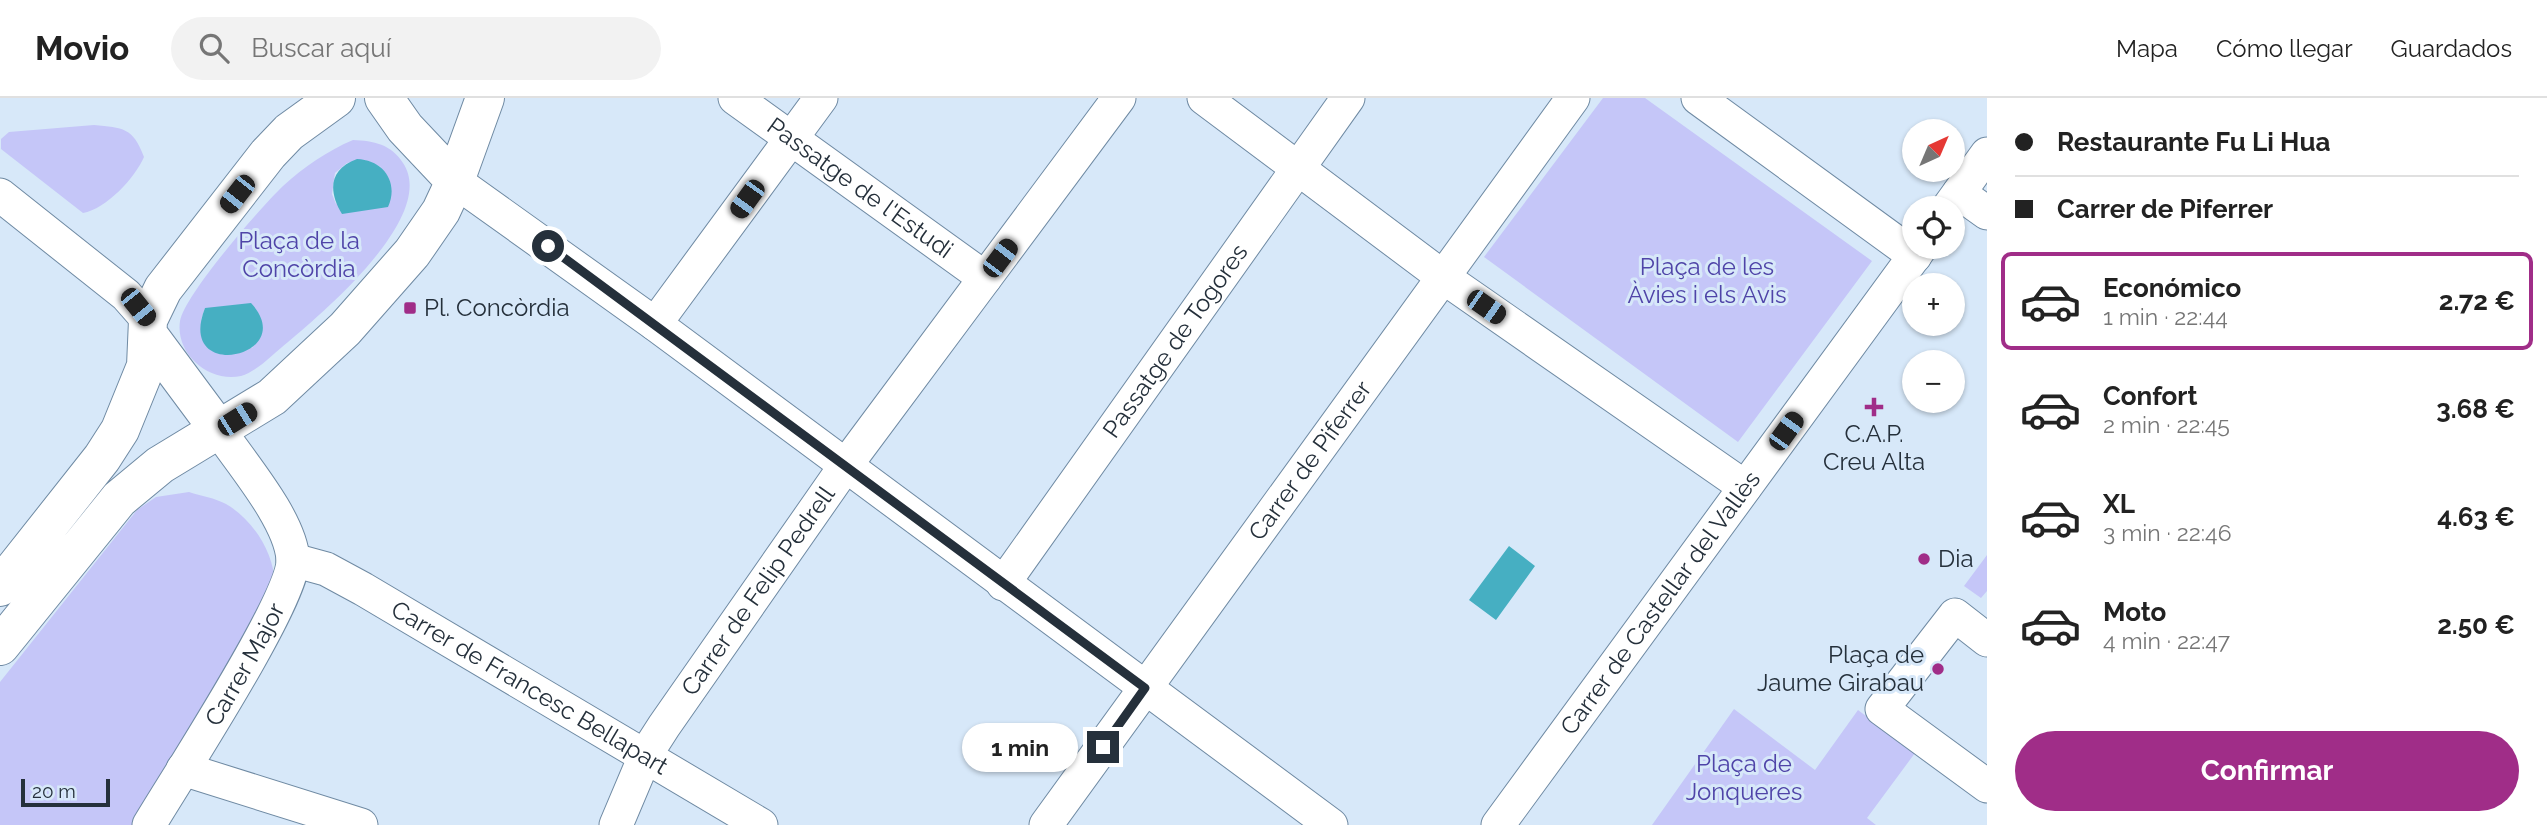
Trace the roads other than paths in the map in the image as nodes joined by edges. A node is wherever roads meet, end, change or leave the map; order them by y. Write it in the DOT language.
graph roads {
  1 [pos="336,98"];
  2 [pos="384,98"];
  3 [pos="485,98"];
  4 [pos="735,98"];
  5 [pos="821,98"];
  6 [pos="1119,98"];
  7 [pos="1204,98"];
  8 [pos="1348,98"];
  9 [pos="1573,98"];
  10 [pos="1698,98"];
  11 [pos="792,139"];
  12 [pos="1987,154"];
  13 [pos="1298,167"];
  14 [pos="456,181"];
  15 [pos="0,195"];
  16 [pos="1958,196"];
  17 [pos="1965,205"];
  18 [pos="1987,213"];
  19 [pos="1902,240"];
  20 [pos="1912,259"];
  21 [pos="1443,277"];
  22 [pos="985,278"];
  23 [pos="655,324"];
  24 [pos="149,329"];
  25 [pos="219,430"];
  26 [pos="846,465"];
  27 [pos="1745,487"];
  28 [pos="293,560"];
  29 [pos="1003,584"];
  30 [pos="0,587"];
  31 [pos="1987,640"];
  32 [pos="0,646"];
  33 [pos="1145,688"];
  34 [pos="646,754"];
  35 [pos="183,769"];
  36 [pos="1987,786"];
  37 [pos="149,825"];
  38 [pos="361,825"];
  39 [pos="616,825"];
  40 [pos="761,825"];
  41 [pos="1046,825"];
  42 [pos="1331,825"];
  43 [pos="1498,825"];
  1 -- 24 [label="main road"];
  2 -- 14 [label="main road"];
  3 -- 14 [label="main road"];
  4 -- 11 [label="street, Passatge de l'Estudi"];
  5 -- 11 [label="street"];
  6 -- 22 [label="street, Carrer de Felip Pedrell"];
  7 -- 13 [label="street"];
  8 -- 13 [label="street, Passatge de Togores"];
  9 -- 21 [label="street, Carrer de Piferrer"];
  10 -- 19 [label="street"];
  11 -- 22 [label="street, Passatge de l'Estudi"];
  11 -- 23 [label="street"];
  12 -- 16 [label="street"];
  13 -- 21 [label="street"];
  13 -- 29 [label="street, Passatge de Togores"];
  14 -- 23 [label="street"];
  14 -- 25 [label="main road"];
  15 -- 24 [label="street"];
  17 -- 18 [label="street"];
  20 -- 27 [label="street, Carrer de Castellar del Vallès"];
  21 -- 27 [label="street"];
  21 -- 33 [label="street, Carrer de Piferrer"];
  22 -- 26 [label="street, Carrer de Felip Pedrell"];
  23 -- 26 [label="street"];
  24 -- 25 [label="main road"];
  24 -- 30 [label="main road"];
  25 -- 28 [label="street"];
  25 -- 32 [label="main road"];
  26 -- 29 [label="street"];
  26 -- 34 [label="street, Carrer de Felip Pedrell"];
  27 -- 43 [label="street, Carrer de Castellar del Vallès"];
  28 -- 34 [label="street, Carrer de Francesc Bellapart"];
  28 -- 35 [label="street, Carrer Major"];
  29 -- 33 [label="street"];
  31 -- 36 [label="street"];
  33 -- 41 [label="street, Carrer de Piferrer"];
  33 -- 42 [label="street"];
  34 -- 39 [label="street, Carrer de Felip Pedrell"];
  34 -- 40 [label="street, Carrer de Francesc Bellapart"];
  35 -- 37 [label="street, Carrer Major"];
  35 -- 38 [label="street"];
}
